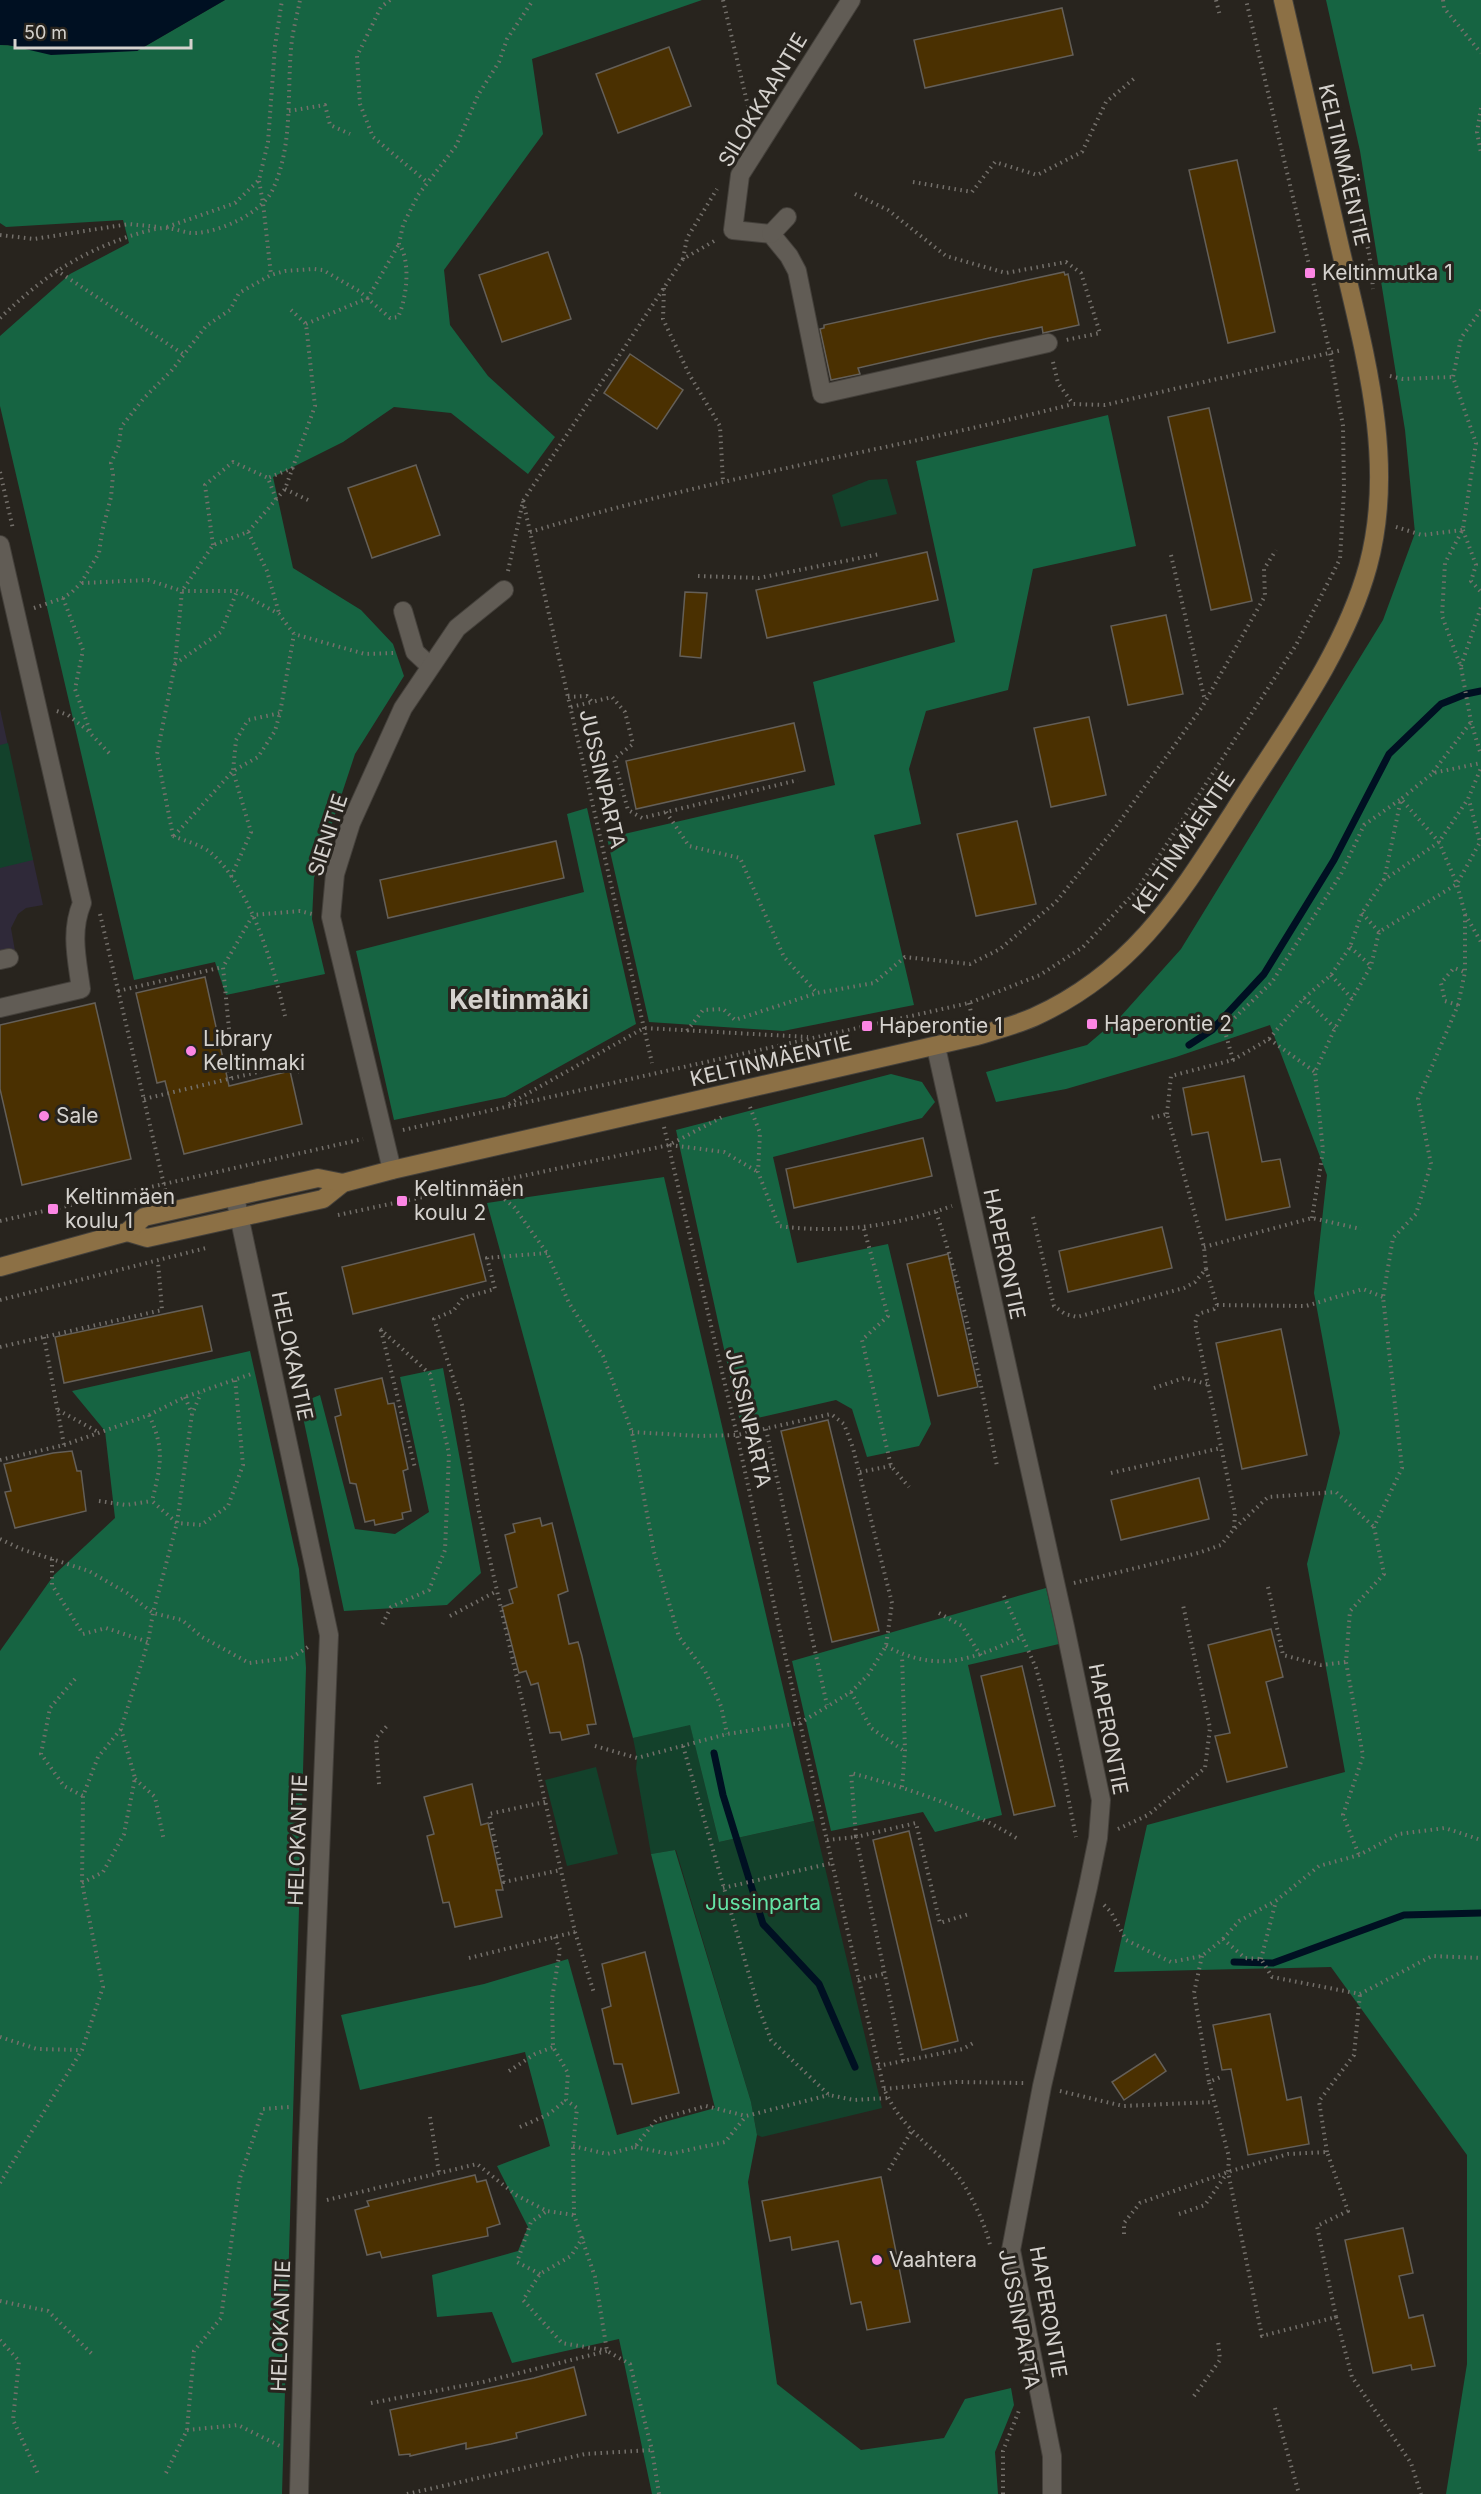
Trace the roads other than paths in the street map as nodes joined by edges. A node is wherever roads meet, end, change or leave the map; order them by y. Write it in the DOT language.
graph roads {
  1 [pos="851,0"];
  2 [pos="1283,0"];
  3 [pos="787,217"];
  4 [pos="771,234"];
  5 [pos="1048,343"];
  6 [pos="0,545"];
  7 [pos="504,590"];
  8 [pos="403,611"];
  9 [pos="8,617"];
  10 [pos="430,666"];
  11 [pos="0,1008"];
  12 [pos="936,1047"];
  13 [pos="392,1170"];
  14 [pos="343,1183"];
  15 [pos="235,1197"];
  16 [pos="240,1218"];
  17 [pos="127,1232"];
  18 [pos="0,1267"];
  19 [pos="299,2494"];
  20 [pos="1052,2494"];
  1 -- 4 [label="street, SILOKKAANTIE"];
  2 -- 12 [label="main road, KELTINMÄENTIE"];
  3 -- 4 [label="street"];
  4 -- 5 [label="street"];
  6 -- 9 [label="street"];
  7 -- 10 [label="street, SIENITIE"];
  8 -- 10 [label="street"];
  9 -- 11 [label="street"];
  10 -- 13 [label="street, SIENITIE"];
  12 -- 13 [label="main road, KELTINMÄENTIE"];
  12 -- 20 [label="street, HAPERONTIE"];
  13 -- 14 [label="main road, KELTINMÄENTIE"];
  14 -- 15 [label="main road, KELTINMÄENTIE"];
  14 -- 16 [label="main road, KELTINMÄENTIE"];
  15 -- 16 [label="street, HELOKANTIE"];
  15 -- 17 [label="main road, KELTINMÄENTIE"];
  16 -- 17 [label="main road, KELTINMÄENTIE"];
  16 -- 19 [label="street, HELOKANTIE"];
  17 -- 18 [label="main road, KELTINMÄENTIE"];
}
